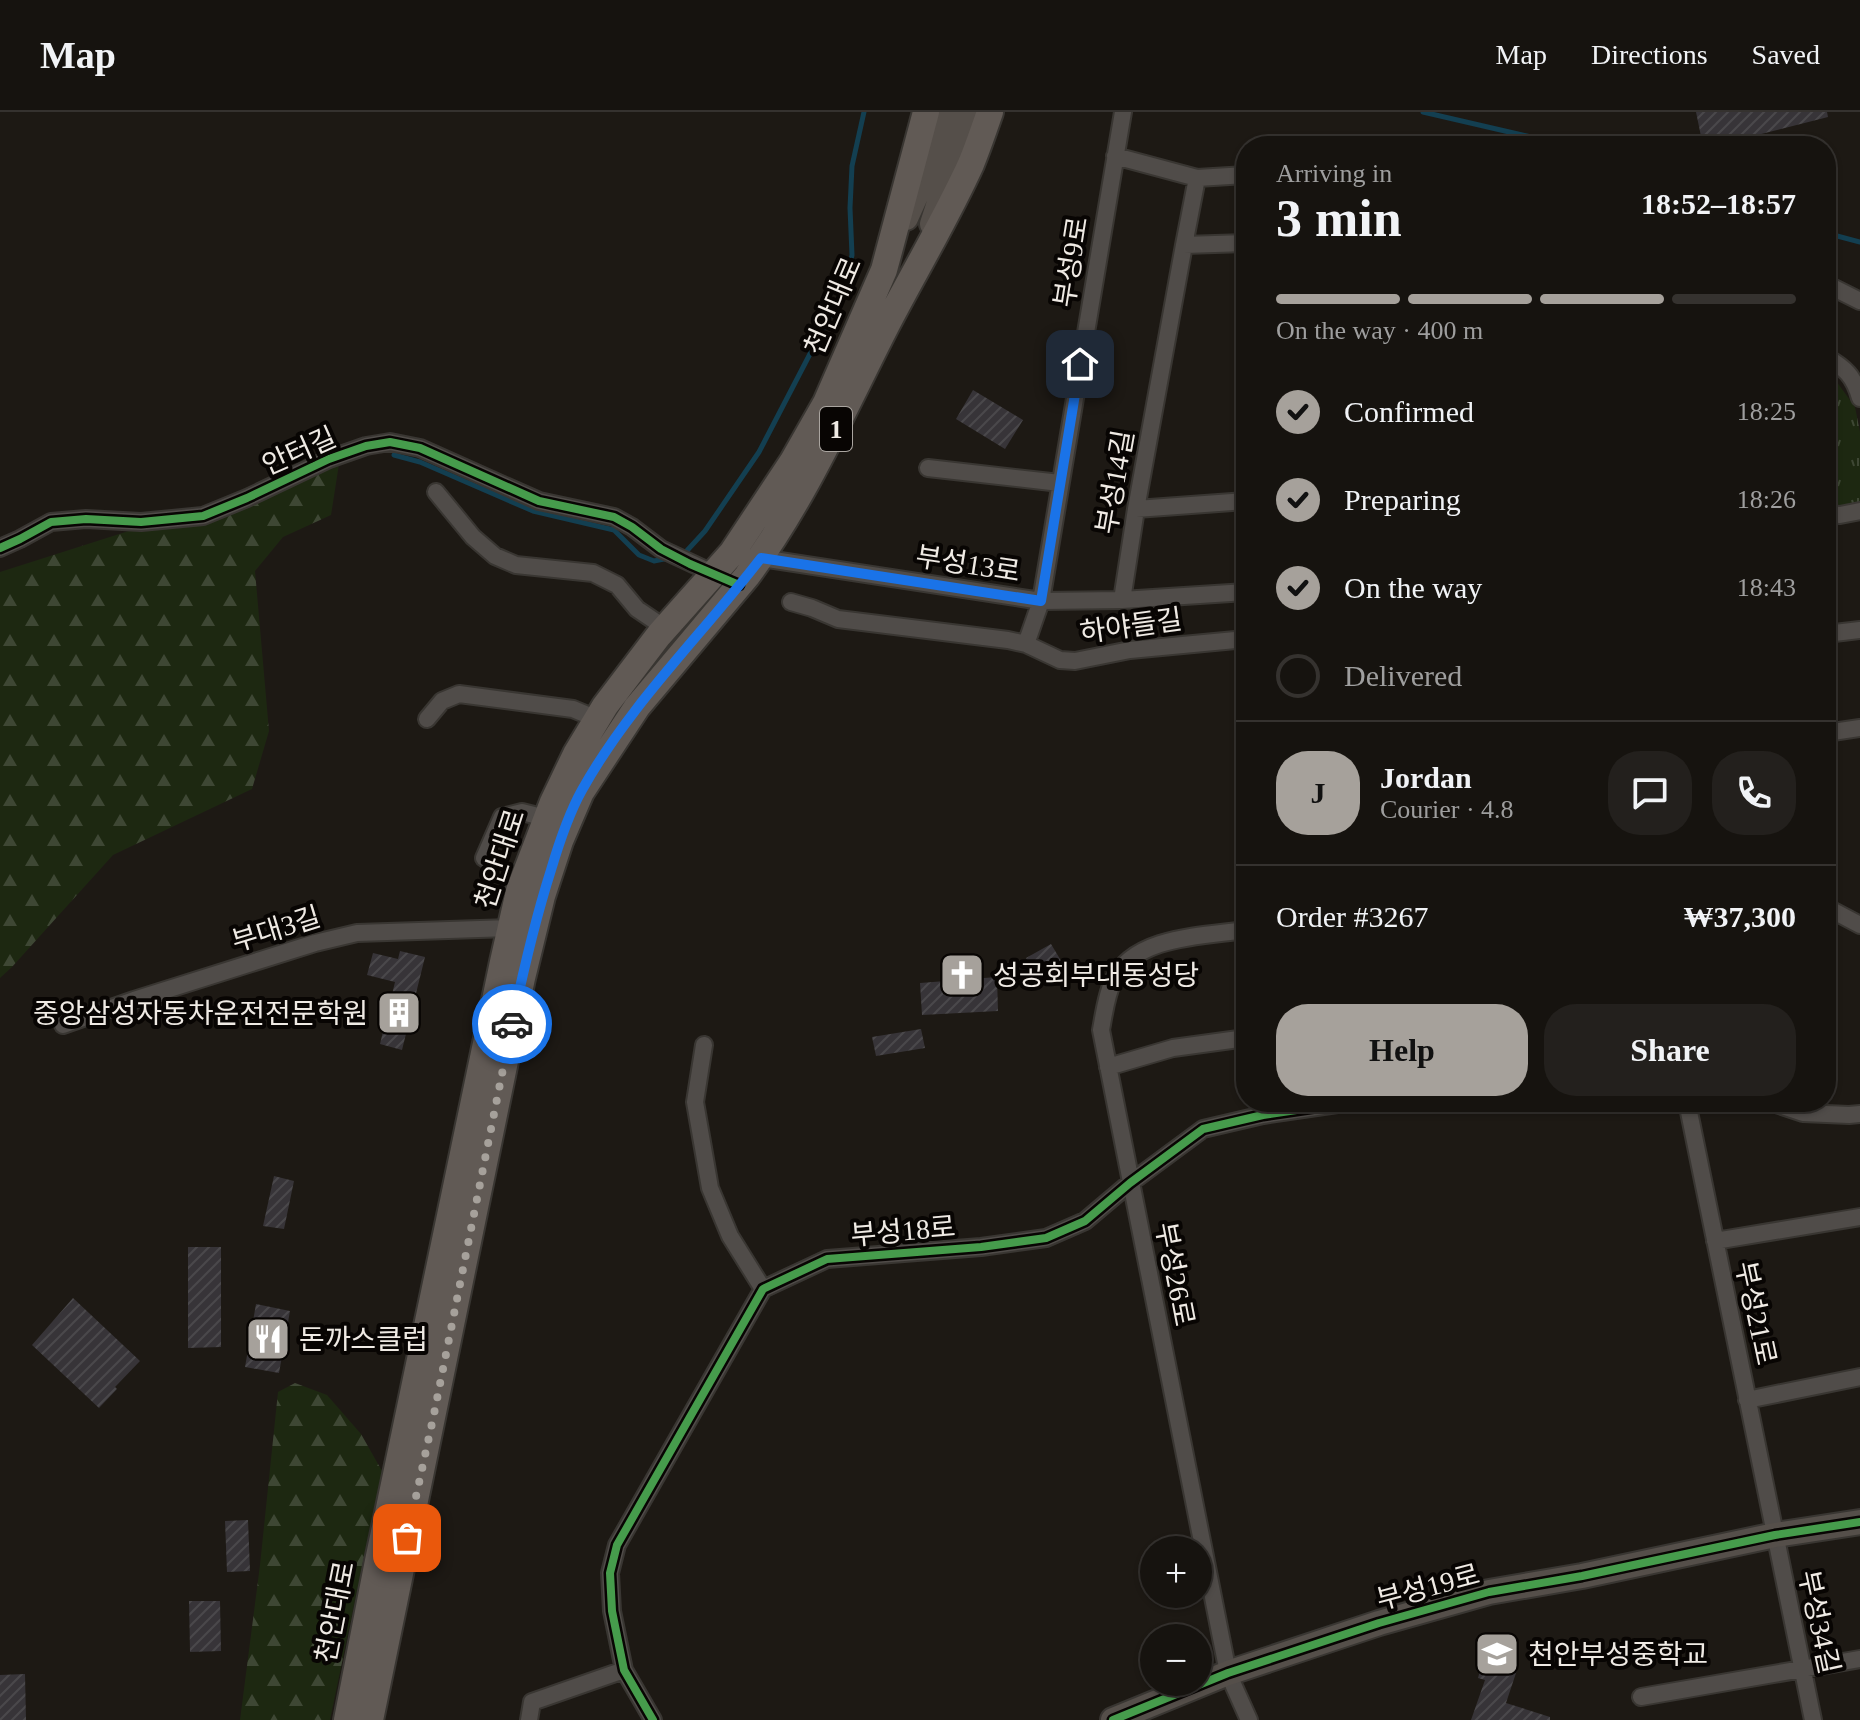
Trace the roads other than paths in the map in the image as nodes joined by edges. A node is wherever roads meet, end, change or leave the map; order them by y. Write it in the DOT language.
graph roads {
  1 [pos="926,112"];
  2 [pos="946,112"];
  3 [pos="966,112"];
  4 [pos="990,112"];
  5 [pos="1122,117"];
  6 [pos="1115,156"];
  7 [pos="1236,176"];
  8 [pos="1197,178"];
  9 [pos="1236,243"];
  10 [pos="1184,245"];
  11 [pos="918,264"];
  12 [pos="884,270"];
  13 [pos="1836,289"];
  14 [pos="1860,301"];
  15 [pos="1836,363"];
  16 [pos="1860,398"];
  17 [pos="928,468"];
  18 [pos="1060,483"];
  19 [pos="436,492"];
  20 [pos="1236,502"];
  21 [pos="1136,509"];
  22 [pos="1860,511"];
  23 [pos="1836,515"];
  24 [pos="0,548"];
  25 [pos="732,553"];
  26 [pos="761,558"];
  27 [pos="702,569"];
  28 [pos="739,585"];
  29 [pos="1236,593"];
  30 [pos="1122,600"];
  31 [pos="1041,601"];
  32 [pos="791,602"];
  33 [pos="665,628"];
  34 [pos="1860,630"];
  35 [pos="1836,633"];
  36 [pos="1236,640"];
  37 [pos="1026,644"];
  38 [pos="427,719"];
  39 [pos="597,719"];
  40 [pos="1860,728"];
  41 [pos="1836,732"];
  42 [pos="546,818"];
  43 [pos="484,858"];
  44 [pos="1836,912"];
  45 [pos="1860,925"];
  46 [pos="511,928"];
  47 [pos="1236,932"];
  48 [pos="63,1025"];
  49 [pos="1236,1039"];
  50 [pos="704,1045"];
  51 [pos="1108,1067"];
  52 [pos="1283,1112"];
  53 [pos="1689,1112"];
  54 [pos="1800,1112"];
  55 [pos="1860,1114"];
  56 [pos="1130,1183"];
  57 [pos="1860,1217"];
  58 [pos="1715,1241"];
  59 [pos="763,1289"];
  60 [pos="1860,1377"];
  61 [pos="1747,1400"];
  62 [pos="1860,1522"];
  63 [pos="1775,1535"];
  64 [pos="1860,1659"];
  65 [pos="1802,1669"];
  66 [pos="624,1670"];
  67 [pos="1228,1673"];
  68 [pos="1641,1697"];
  69 [pos="347,1720"];
  70 [pos="370,1720"];
  71 [pos="529,1720"];
  72 [pos="653,1720"];
  73 [pos="1113,1720"];
  74 [pos="1249,1720"];
  75 [pos="1813,1720"];
  1 -- 12 [label="main road, 1"];
  2 -- 12 [label="street, 천안대로"];
  3 -- 11 [label="street, 천안대로"];
  4 -- 11 [label="main road, 1"];
  5 -- 6 [label="street, 부성9로"];
  6 -- 8 [label="street"];
  6 -- 18 [label="street, 부성9로"];
  7 -- 8 [label="street"];
  8 -- 10 [label="street, 부성14길"];
  9 -- 10 [label="street"];
  10 -- 21 [label="street, 부성14길"];
  11 -- 26 [label="main road, 천안대로 / 1"];
  12 -- 25 [label="main road, 천안대로 / 1"];
  13 -- 14 [label="street"];
  15 -- 16 [label="street"];
  17 -- 18 [label="street"];
  18 -- 31 [label="street, 부성9로"];
  19 -- 33 [label="street"];
  20 -- 21 [label="street"];
  21 -- 30 [label="street, 부성14길"];
  22 -- 23 [label="street"];
  24 -- 27 [label="street, 안터길"];
  25 -- 26 [label="street, 부성13로"];
  25 -- 27 [label="main road, 천안대로 / 1"];
  26 -- 28 [label="main road, 천안대로 / 1"];
  26 -- 31 [label="street, 부성13로"];
  27 -- 28 [label="street, 안터길"];
  27 -- 33 [label="main road, 천안대로 / 1"];
  28 -- 70 [label="main road, 천안대로 / 1"];
  29 -- 30 [label="street, 부성13로"];
  30 -- 31 [label="street, 부성13로"];
  31 -- 37 [label="street, 부성9로"];
  32 -- 37 [label="street, 하야들길"];
  33 -- 39 [label="main road, 천안대로 / 1"];
  34 -- 35 [label="street"];
  36 -- 37 [label="street, 하야들길"];
  38 -- 39 [label="street"];
  39 -- 42 [label="main road, 천안대로 / 1"];
  40 -- 41 [label="street"];
  42 -- 43 [label="street"];
  42 -- 46 [label="main road, 천안대로 / 1"];
  44 -- 45 [label="street"];
  46 -- 48 [label="street, 부대3길"];
  46 -- 69 [label="main road, 천안대로 / 1"];
  47 -- 51 [label="street, 부성26로"];
  49 -- 51 [label="street"];
  50 -- 59 [label="street"];
  51 -- 56 [label="street, 부성26로"];
  52 -- 56 [label="street, 부성18로"];
  53 -- 58 [label="street, 부성21로"];
  54 -- 55 [label="street"];
  56 -- 59 [label="street, 부성18로"];
  56 -- 67 [label="street, 부성26로"];
  57 -- 58 [label="street"];
  58 -- 61 [label="street, 부성21로"];
  59 -- 66 [label="street"];
  60 -- 61 [label="street"];
  61 -- 63 [label="street, 부성21로"];
  62 -- 63 [label="street, 부성19로"];
  63 -- 65 [label="street, 부성34길"];
  63 -- 67 [label="street, 부성19로"];
  64 -- 65 [label="street"];
  65 -- 68 [label="street"];
  65 -- 75 [label="street, 부성34길"];
  66 -- 71 [label="street"];
  66 -- 72 [label="street"];
  67 -- 73 [label="street, 부성19로"];
  67 -- 74 [label="street, 부성26로"];
}
